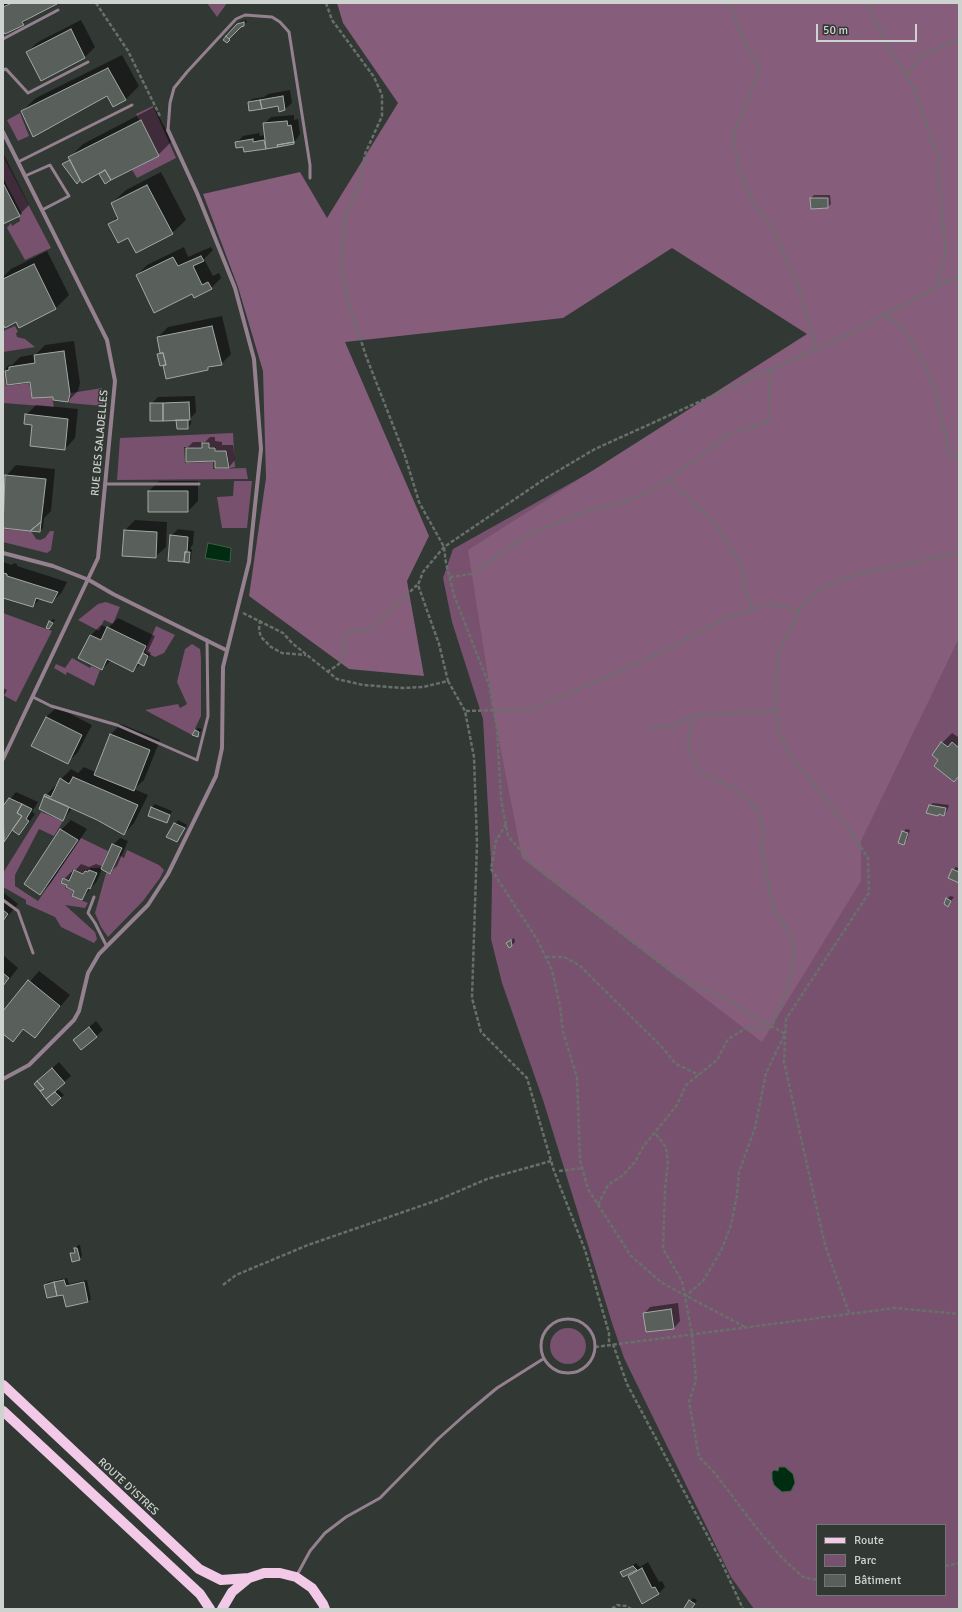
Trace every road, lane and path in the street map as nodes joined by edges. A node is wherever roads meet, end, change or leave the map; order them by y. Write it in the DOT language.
graph roads {
  1 [pos="96,3"];
  2 [pos="729,3"];
  3 [pos="867,3"];
  4 [pos="327,4"];
  5 [pos="58,10"];
  6 [pos="3,39"];
  7 [pos="959,40"];
  8 [pos="88,62"];
  9 [pos="3,70"];
  10 [pos="906,76"];
  11 [pos="132,106"];
  12 [pos="168,130"];
  13 [pos="3,132"];
  14 [pos="18,162"];
  15 [pos="25,176"];
  16 [pos="310,178"];
  17 [pos="42,210"];
  18 [pos="959,276"];
  19 [pos="941,285"];
  20 [pos="885,315"];
  21 [pos="816,349"];
  22 [pos="771,369"];
  23 [pos="959,461"];
  24 [pos="670,481"];
  25 [pos="105,484"];
  26 [pos="199,484"];
  27 [pos="444,547"];
  28 [pos="3,553"];
  29 [pos="959,553"];
  30 [pos="450,577"];
  31 [pos="89,580"];
  32 [pos="418,585"];
  33 [pos="753,609"];
  34 [pos="238,610"];
  35 [pos="800,610"];
  36 [pos="260,620"];
  37 [pos="207,640"];
  38 [pos="226,650"];
  39 [pos="306,655"];
  40 [pos="327,672"];
  41 [pos="448,681"];
  42 [pos="33,698"];
  43 [pos="494,709"];
  44 [pos="776,710"];
  45 [pos="466,711"];
  46 [pos="693,716"];
  47 [pos="649,729"];
  48 [pos="5,748"];
  49 [pos="3,759"];
  50 [pos="506,824"];
  51 [pos="94,897"];
  52 [pos="3,900"];
  53 [pos="106,945"];
  54 [pos="33,953"];
  55 [pos="546,957"];
  56 [pos="772,1027"];
  57 [pos="785,1034"];
  58 [pos="699,1075"];
  59 [pos="3,1079"];
  60 [pos="656,1134"];
  61 [pos="551,1161"];
  62 [pos="582,1168"];
  63 [pos="559,1171"];
  64 [pos="598,1205"];
  65 [pos="223,1285"];
  66 [pos="686,1296"];
  67 [pos="849,1313"];
  68 [pos="959,1314"];
  69 [pos="747,1328"];
  70 [pos="692,1334"];
  71 [pos="613,1344"];
  72 [pos="609,1345"];
  73 [pos="595,1347"];
  74 [pos="543,1359"];
  75 [pos="3,1385"];
  76 [pos="3,1411"];
  77 [pos="959,1563"];
  78 [pos="946,1566"];
  79 [pos="296,1577"];
  80 [pos="249,1578"];
  81 [pos="816,1580"];
  82 [pos="210,1609"];
  83 [pos="222,1609"];
  84 [pos="325,1609"];
  85 [pos="612,1609"];
  86 [pos="631,1609"];
  87 [pos="743,1609"];
  1 -- 12 [label="path"];
  2 -- 21 [label="path"];
  3 -- 10 [label="path"];
  4 -- 27 [label="path"];
  5 -- 6 [label="lane"];
  7 -- 10 [label="path"];
  8 -- 9 [label="lane"];
  10 -- 19 [label="path"];
  11 -- 14 [label="lane"];
  12 -- 16 [label="lane"];
  12 -- 34 [label="street"];
  13 -- 14 [label="street, RUE DES SALADELLES"];
  14 -- 15 [label="street, RUE DES SALADELLES"];
  15 -- 17 [label="street, RUE DES SALADELLES"];
  15 -- 17 [label="lane"];
  17 -- 25 [label="street, RUE DES SALADELLES"];
  18 -- 19 [label="path"];
  19 -- 20 [label="path"];
  20 -- 21 [label="path"];
  20 -- 23 [label="path"];
  21 -- 22 [label="path"];
  22 -- 27 [label="path"];
  22 -- 30 [label="path"];
  24 -- 33 [label="path"];
  25 -- 26 [label="lane"];
  25 -- 31 [label="street, RUE DES SALADELLES"];
  27 -- 30 [label="path"];
  27 -- 32 [label="path"];
  28 -- 31 [label="street"];
  29 -- 35 [label="path"];
  30 -- 43 [label="path"];
  31 -- 37 [label="street"];
  31 -- 42 [label="street, RUE DES SALADELLES"];
  32 -- 40 [label="path"];
  32 -- 41 [label="path"];
  33 -- 35 [label="path"];
  33 -- 43 [label="path"];
  34 -- 36 [label="path"];
  34 -- 38 [label="street"];
  35 -- 44 [label="path"];
  36 -- 39 [label="path"];
  36 -- 39 [label="path"];
  37 -- 38 [label="street"];
  37 -- 42 [label="lane"];
  38 -- 53 [label="street"];
  39 -- 40 [label="path"];
  40 -- 41 [label="path"];
  41 -- 45 [label="path"];
  42 -- 48 [label="street, RUE DES SALADELLES"];
  43 -- 45 [label="path"];
  43 -- 50 [label="path"];
  44 -- 46 [label="path"];
  44 -- 57 [label="path"];
  45 -- 61 [label="path"];
  46 -- 47 [label="path"];
  46 -- 56 [label="path"];
  48 -- 49 [label="street, RUE DES SALADELLES"];
  50 -- 55 [label="path"];
  50 -- 56 [label="path"];
  51 -- 53 [label="lane"];
  52 -- 54 [label="lane"];
  53 -- 59 [label="street"];
  55 -- 58 [label="path"];
  55 -- 62 [label="path"];
  56 -- 57 [label="path"];
  56 -- 58 [label="path"];
  57 -- 66 [label="path"];
  57 -- 67 [label="path"];
  58 -- 60 [label="path"];
  60 -- 64 [label="path"];
  60 -- 66 [label="path"];
  61 -- 65 [label="path"];
  61 -- 72 [label="path"];
  62 -- 63 [label="path"];
  62 -- 64 [label="path"];
  64 -- 66 [label="path"];
  66 -- 69 [label="path"];
  66 -- 70 [label="path"];
  67 -- 68 [label="path"];
  67 -- 69 [label="path"];
  69 -- 70 [label="path"];
  70 -- 71 [label="path"];
  70 -- 81 [label="path"];
  71 -- 72 [label="path"];
  71 -- 87 [label="path"];
  72 -- 73 [label="path"];
  73 -- 74 [label="lane"];
  73 -- 74 [label="lane"];
  74 -- 79 [label="lane"];
  75 -- 80 [label="main road, ROUTE D'ISTRES"];
  76 -- 82 [label="main road"];
  77 -- 78 [label="path"];
  79 -- 80 [label="main road"];
  79 -- 84 [label="main road"];
  80 -- 83 [label="main road"];
  85 -- 86 [label="path"];
}
